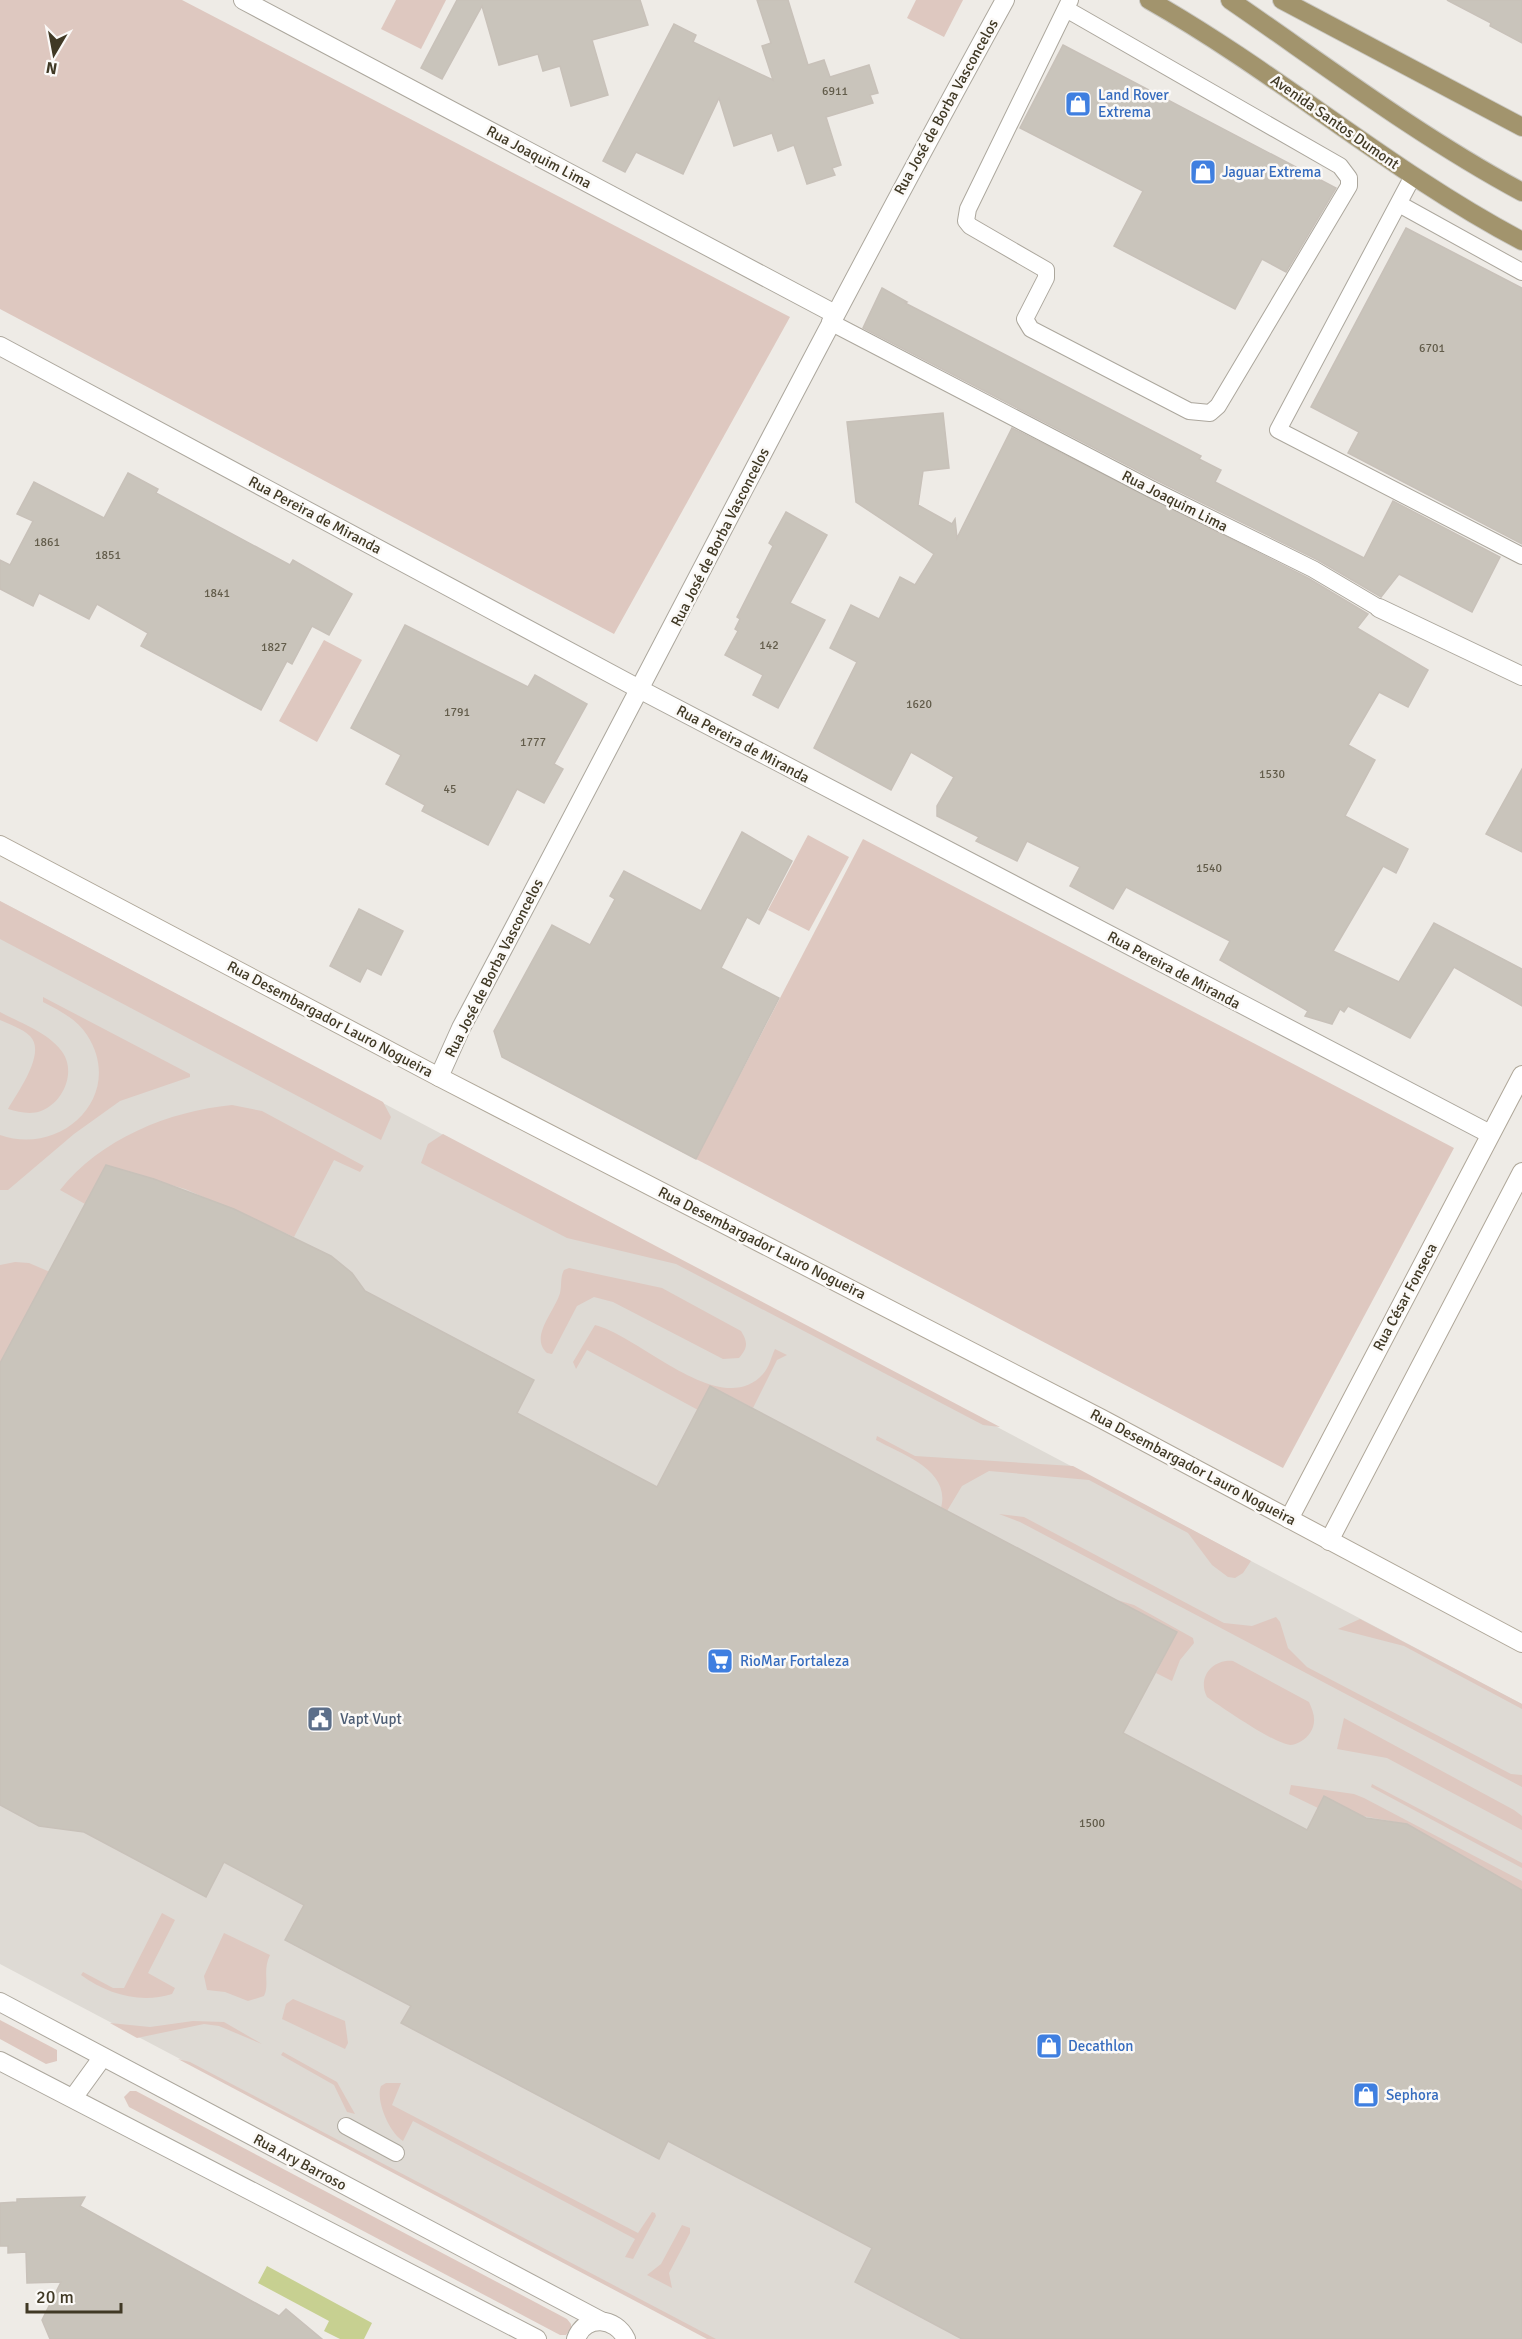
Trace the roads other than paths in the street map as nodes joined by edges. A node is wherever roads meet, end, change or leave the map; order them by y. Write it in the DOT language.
graph roads {
  1 [pos="243,0"];
  2 [pos="1005,0"];
  3 [pos="1149,0"];
  4 [pos="1230,0"];
  5 [pos="1282,0"];
  6 [pos="1068,5"];
  7 [pos="1522,127"];
  8 [pos="1413,176"];
  9 [pos="1522,192"];
  10 [pos="1399,204"];
  11 [pos="1522,241"];
  12 [pos="1522,272"];
  13 [pos="833,318"];
  14 [pos="0,346"];
  15 [pos="1522,556"];
  16 [pos="1379,608"];
  17 [pos="1522,676"];
  18 [pos="640,690"];
  19 [pos="0,845"];
  20 [pos="1522,1075"];
  21 [pos="439,1077"];
  22 [pos="1490,1134"];
  23 [pos="1522,1172"];
  24 [pos="1289,1519"];
  25 [pos="1329,1541"];
  26 [pos="1522,1643"];
  27 [pos="0,2002"];
  28 [pos="102,2058"];
  29 [pos="0,2061"];
  30 [pos="73,2098"];
  31 [pos="346,2126"];
  32 [pos="396,2153"];
  33 [pos="601,2321"];
  34 [pos="627,2336"];
  35 [pos="537,2339"];
  36 [pos="576,2339"];
  1 -- 13 [label="street, Rua Joaquim Lima"];
  2 -- 13 [label="street, Rua José de Borba Vasconcelos"];
  3 -- 8 [label="main road, Avenida Santos Dumont"];
  4 -- 9 [label="main road"];
  5 -- 7 [label="main road"];
  6 -- 6 [label="lane"];
  8 -- 10 [label="lane"];
  8 -- 11 [label="main road, Avenida Santos Dumont"];
  10 -- 12 [label="lane"];
  10 -- 15 [label="lane"];
  13 -- 16 [label="lane, Rua Joaquim Lima"];
  13 -- 18 [label="street, Rua José de Borba Vasconcelos"];
  14 -- 18 [label="street, Rua Pereira de Miranda"];
  16 -- 17 [label="street, Rua Joaquim Lima"];
  18 -- 21 [label="street, Rua José de Borba Vasconcelos"];
  18 -- 22 [label="street, Rua Pereira de Miranda"];
  19 -- 21 [label="street, Rua Desembargador Lauro Nogueira"];
  20 -- 22 [label="street, Rua César Fonseca"];
  21 -- 24 [label="street, Rua Desembargador Lauro Nogueira"];
  22 -- 24 [label="street, Rua César Fonseca"];
  23 -- 25 [label="street"];
  24 -- 25 [label="street, Rua Desembargador Lauro Nogueira"];
  25 -- 26 [label="street, Rua Desembargador Lauro Nogueira"];
  27 -- 28 [label="street, Rua Ary Barroso"];
  28 -- 30 [label="street"];
  28 -- 33 [label="street, Rua Ary Barroso"];
  29 -- 30 [label="street"];
  30 -- 35 [label="street"];
  31 -- 32 [label="lane"];
  33 -- 34 [label="street, Rua Ary Barroso"];
  33 -- 36 [label="street"];
}
